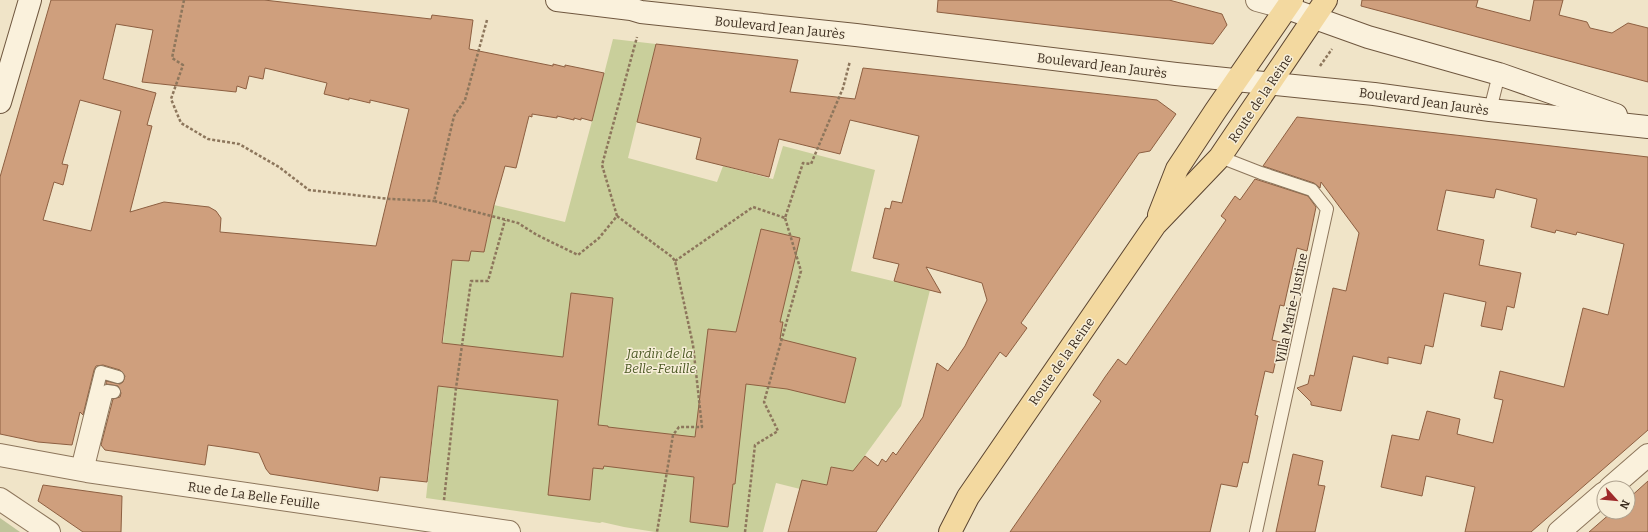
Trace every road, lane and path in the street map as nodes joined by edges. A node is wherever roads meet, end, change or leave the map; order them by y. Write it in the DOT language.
graph roads {
  1 [pos="30,0"];
  2 [pos="184,0"];
  3 [pos="557,0"];
  4 [pos="1257,0"];
  5 [pos="1326,0"];
  6 [pos="1290,4"];
  7 [pos="1315,18"];
  8 [pos="487,20"];
  9 [pos="637,37"];
  10 [pos="1336,43"];
  11 [pos="850,61"];
  12 [pos="1316,72"];
  13 [pos="1499,74"];
  14 [pos="1236,80"];
  15 [pos="1268,84"];
  16 [pos="1556,94"];
  17 [pos="0,102"];
  18 [pos="1490,110"];
  19 [pos="1549,117"];
  20 [pos="1648,127"];
  21 [pos="1220,157"];
  22 [pos="434,201"];
  23 [pos="618,216"];
  24 [pos="785,218"];
  25 [pos="505,220"];
  26 [pos="1155,225"];
  27 [pos="675,262"];
  28 [pos="118,377"];
  29 [pos="114,392"];
  30 [pos="0,455"];
  31 [pos="1648,455"];
  32 [pos="82,470"];
  33 [pos="1619,480"];
  34 [pos="968,497"];
  35 [pos="0,499"];
  36 [pos="1596,500"];
  37 [pos="443,505"];
  38 [pos="49,532"];
  39 [pos="509,532"];
  40 [pos="657,532"];
  41 [pos="745,532"];
  42 [pos="933,532"];
  43 [pos="950,532"];
  44 [pos="1256,532"];
  45 [pos="1559,532"];
  1 -- 17 [label="street"];
  2 -- 22 [label="path"];
  3 -- 14 [label="street, Boulevard Jean Jaurès"];
  4 -- 6 [label="street, Boulevard Jean Jaurès"];
  5 -- 7 [label="main road, Route de la Reine"];
  6 -- 7 [label="street, Boulevard Jean Jaurès"];
  6 -- 14 [label="main road, Route de la Reine"];
  7 -- 13 [label="street, Boulevard Jean Jaurès"];
  7 -- 15 [label="main road, Route de la Reine"];
  8 -- 22 [label="path"];
  9 -- 23 [label="path"];
  10 -- 12 [label="path"];
  11 -- 24 [label="path"];
  13 -- 16 [label="street, Boulevard Jean Jaurès"];
  13 -- 18 [label="lane"];
  14 -- 15 [label="street, Boulevard Jean Jaurès"];
  14 -- 26 [label="main road, Route de la Reine"];
  15 -- 18 [label="street, Boulevard Jean Jaurès"];
  15 -- 21 [label="main road, Route de la Reine"];
  16 -- 19 [label="lane"];
  16 -- 20 [label="street, Boulevard Jean Jaurès"];
  18 -- 19 [label="street, Boulevard Jean Jaurès"];
  19 -- 20 [label="street, Boulevard Jean Jaurès"];
  21 -- 26 [label="main road, Route de la Reine"];
  21 -- 44 [label="lane, Villa Marie-Justine"];
  22 -- 25 [label="path"];
  23 -- 25 [label="path"];
  23 -- 27 [label="path"];
  24 -- 27 [label="path"];
  24 -- 41 [label="path"];
  25 -- 37 [label="path"];
  26 -- 34 [label="main road, Route de la Reine"];
  27 -- 40 [label="path"];
  28 -- 32 [label="lane"];
  29 -- 32 [label="lane"];
  30 -- 32 [label="street, Rue de La Belle Feuille"];
  31 -- 33 [label="street"];
  32 -- 39 [label="street, Rue de La Belle Feuille"];
  34 -- 42 [label="main road, Route de la Reine"];
  34 -- 43 [label="main road, Route de la Reine"];
  35 -- 38 [label="street"];
  36 -- 45 [label="street"];
}
